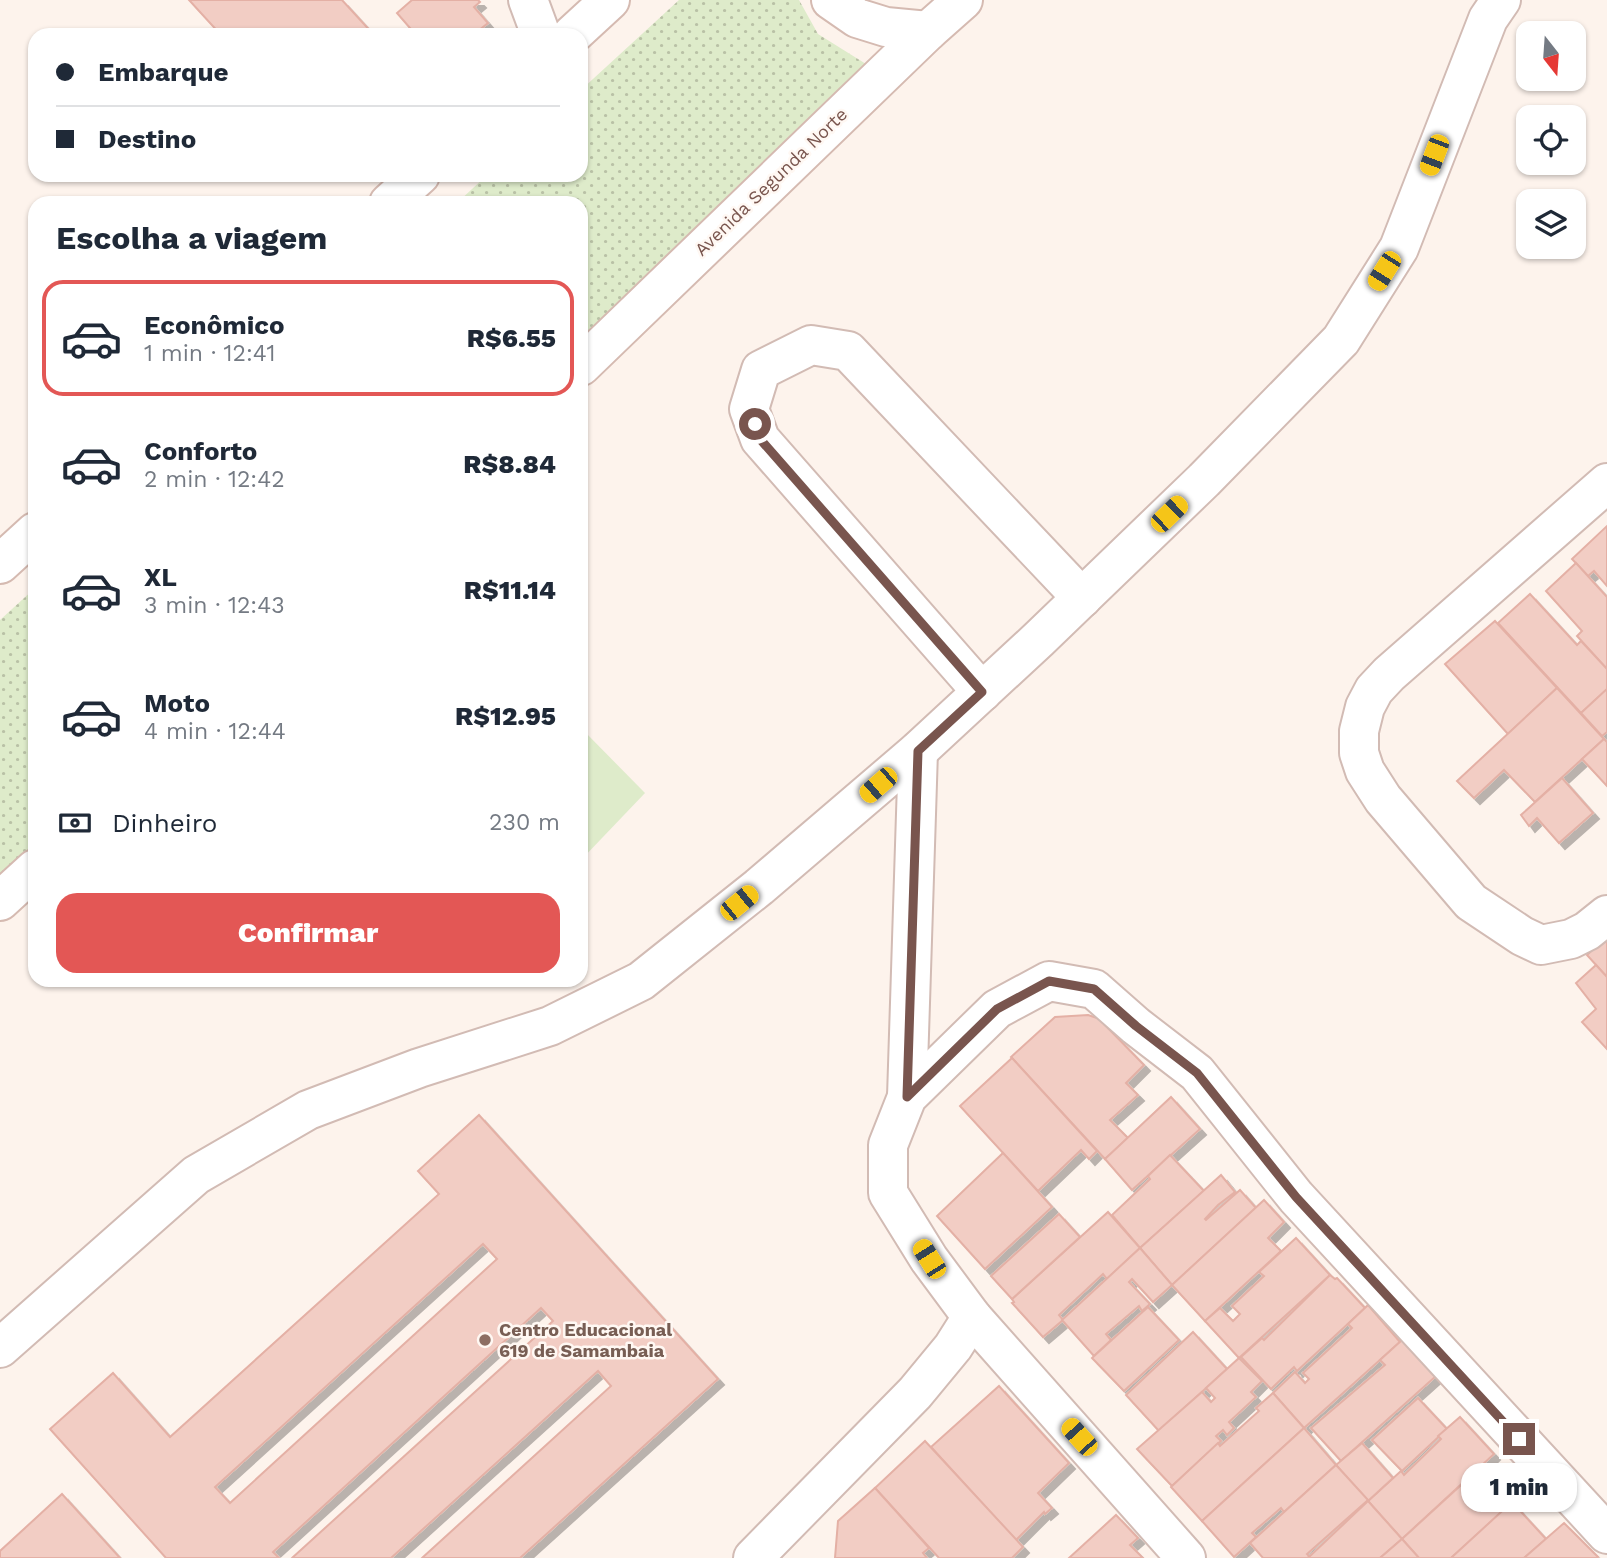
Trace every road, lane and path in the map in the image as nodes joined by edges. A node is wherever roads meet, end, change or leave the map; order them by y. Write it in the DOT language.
graph roads {
  1 [pos="528,0"];
  2 [pos="610,0"];
  3 [pos="831,0"];
  4 [pos="963,0"];
  5 [pos="1501,0"];
  6 [pos="538,28"];
  7 [pos="580,28"];
  8 [pos="928,31"];
  9 [pos="412,182"];
  10 [pos="398,196"];
  11 [pos="588,359"];
  12 [pos="1607,483"];
  13 [pos="28,538"];
  14 [pos="0,564"];
  15 [pos="1082,598"];
  16 [pos="982,692"];
  17 [pos="918,751"];
  18 [pos="28,875"];
  19 [pos="0,901"];
  20 [pos="1607,915"];
  21 [pos="907,1097"];
  22 [pos="972,1317"];
  23 [pos="0,1348"];
  24 [pos="1607,1534"];
  25 [pos="761,1555"];
  26 [pos="1186,1558"];
  1 -- 6 [label="street"];
  2 -- 7 [label="street"];
  3 -- 8 [label="street"];
  4 -- 8 [label="street, Avenida Segunda Norte"];
  5 -- 15 [label="street"];
  8 -- 11 [label="street, Avenida Segunda Norte"];
  9 -- 10 [label="street"];
  12 -- 20 [label="street"];
  13 -- 14 [label="street"];
  15 -- 16 [label="street"];
  15 -- 16 [label="street"];
  16 -- 17 [label="street"];
  17 -- 21 [label="street"];
  17 -- 23 [label="street"];
  18 -- 19 [label="street"];
  21 -- 22 [label="street"];
  21 -- 24 [label="street"];
  22 -- 25 [label="street"];
  22 -- 26 [label="street"];
}
